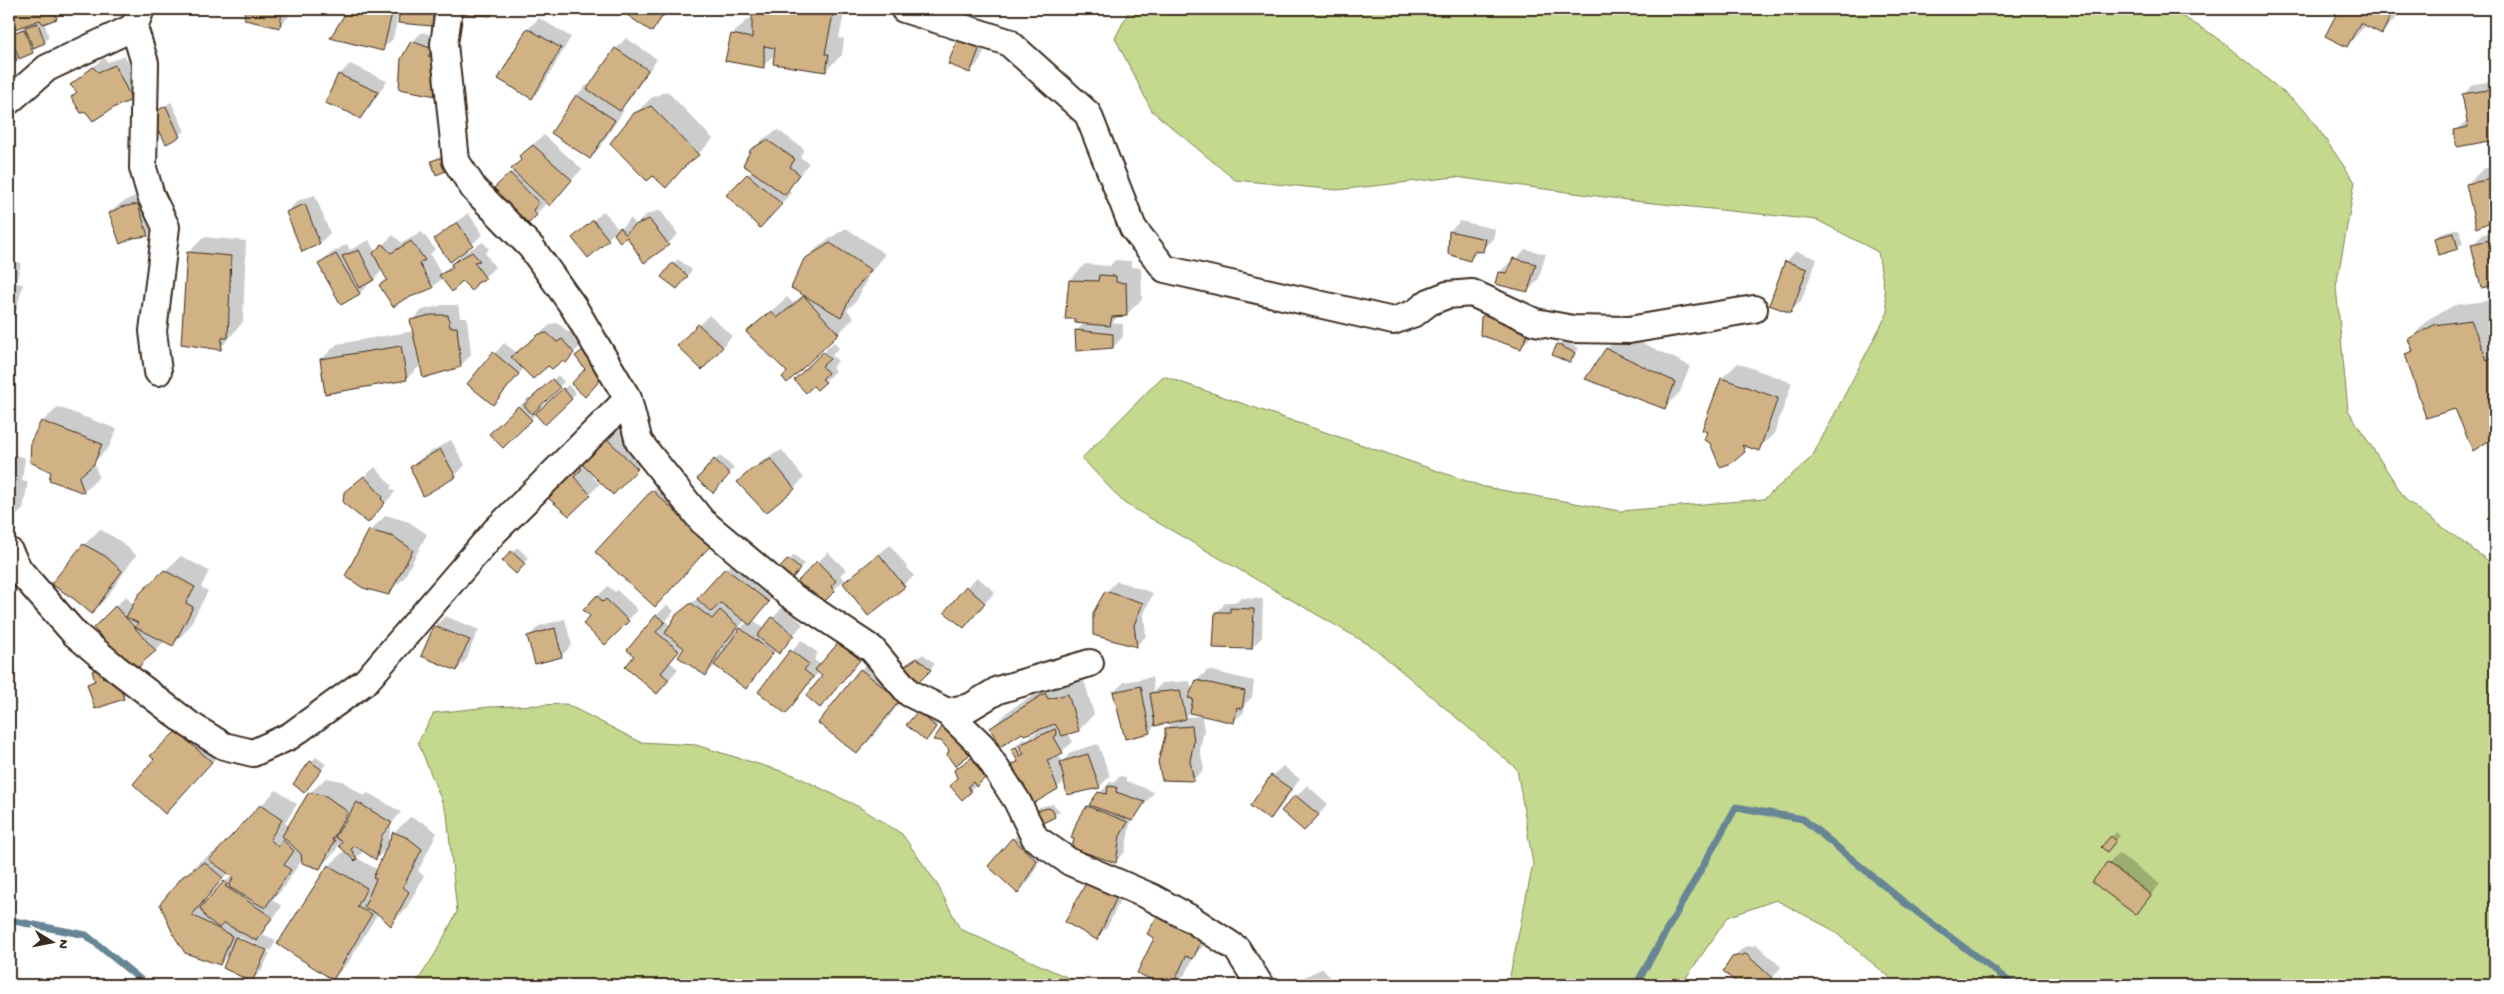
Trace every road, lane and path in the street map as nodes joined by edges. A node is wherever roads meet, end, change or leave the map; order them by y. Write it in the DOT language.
graph roads {
  1 [pos="448,9"];
  2 [pos="904,9"];
  3 [pos="138,18"];
  4 [pos="9,101"];
  5 [pos="1754,309"];
  6 [pos="158,372"];
  7 [pos="628,399"];
  8 [pos="9,551"];
  9 [pos="1090,663"];
  10 [pos="947,712"];
  11 [pos="1260,985"];
  1 -- 7 [label="street"];
  2 -- 5 [label="street"];
  3 -- 4 [label="street"];
  3 -- 6 [label="street"];
  7 -- 8 [label="street"];
  7 -- 10 [label="street"];
  9 -- 10 [label="street"];
  10 -- 11 [label="street"];
}
